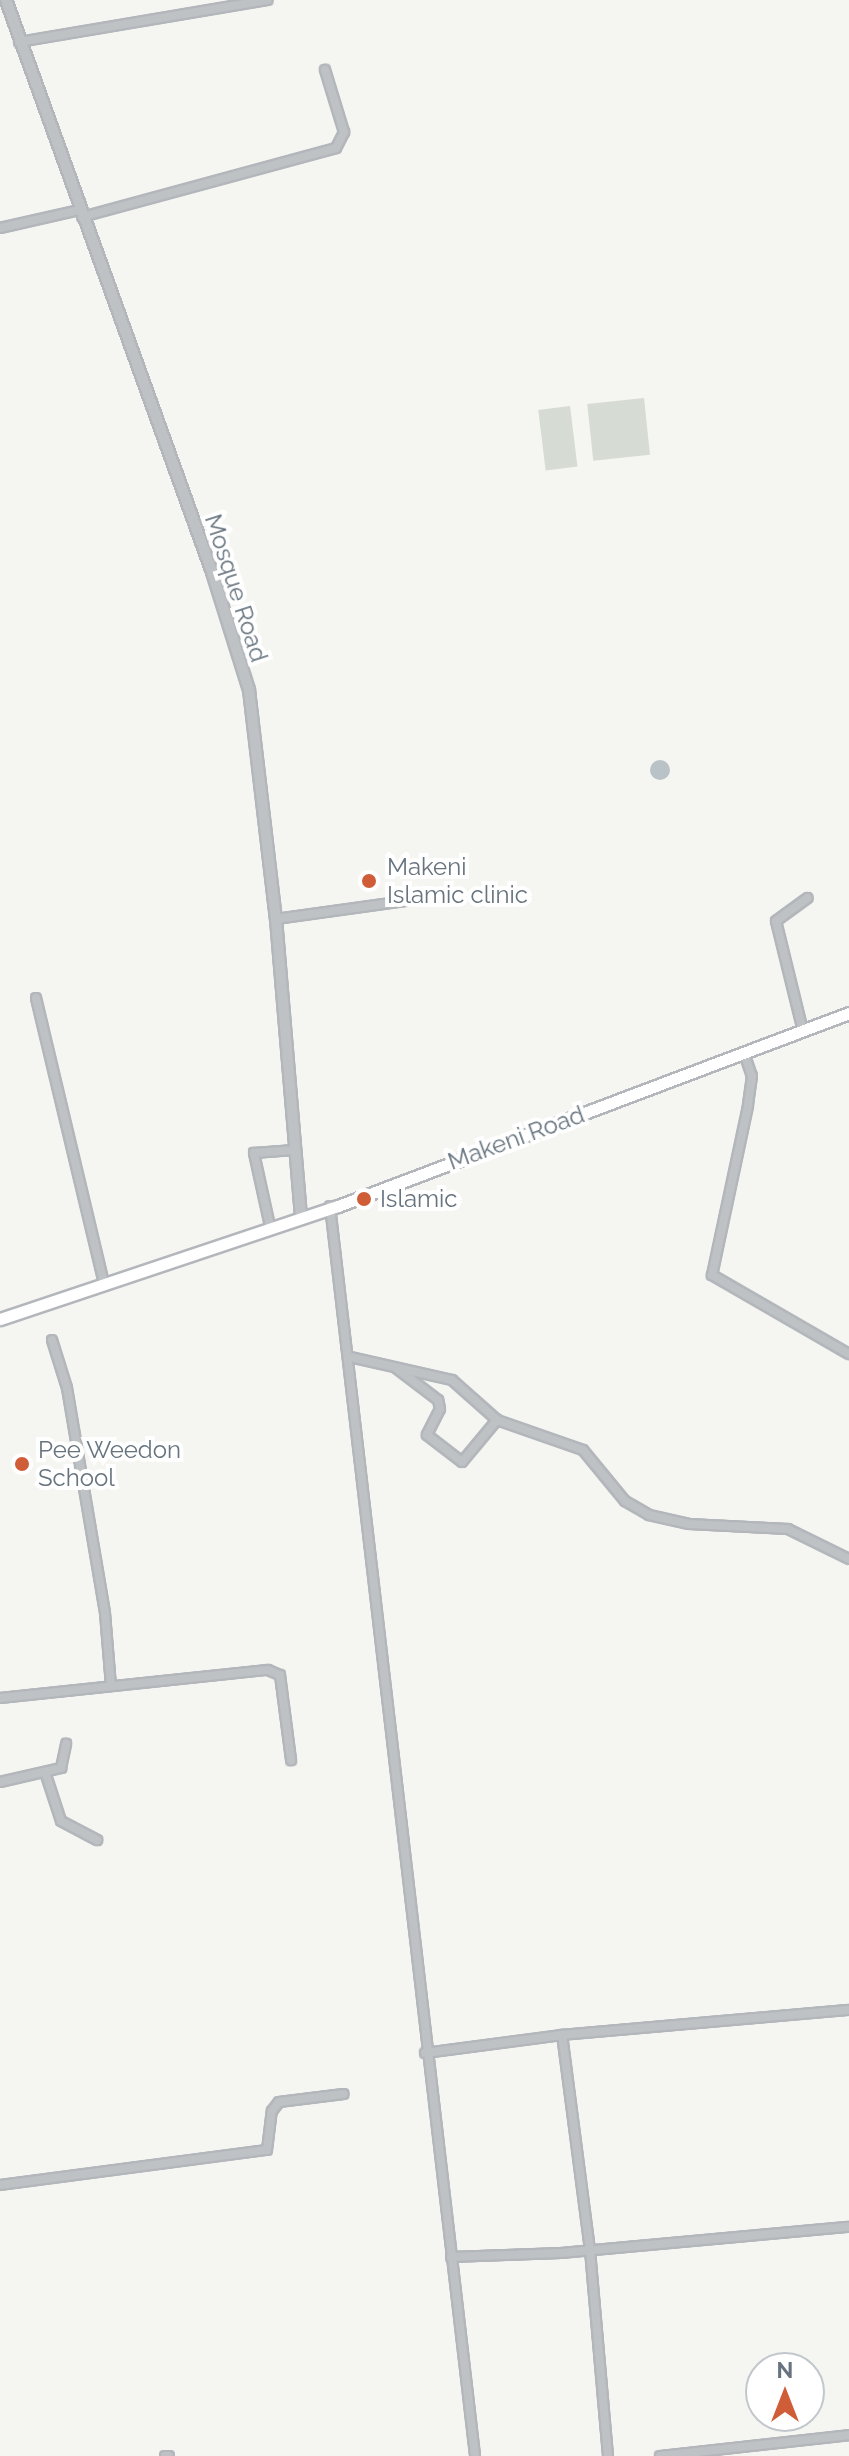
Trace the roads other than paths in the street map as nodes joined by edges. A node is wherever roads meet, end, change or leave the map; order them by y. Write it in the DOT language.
graph roads {
  1 [pos="6,0"];
  2 [pos="267,0"];
  3 [pos="19,42"];
  4 [pos="325,70"];
  5 [pos="81,213"];
  6 [pos="0,228"];
  7 [pos="808,898"];
  8 [pos="405,901"];
  9 [pos="276,919"];
  10 [pos="36,998"];
  11 [pos="849,1013"];
  12 [pos="803,1031"];
  13 [pos="744,1053"];
  14 [pos="294,1150"];
  15 [pos="330,1206"];
  16 [pos="301,1217"];
  17 [pos="270,1226"];
  18 [pos="104,1284"];
  19 [pos="0,1319"];
  20 [pos="52,1340"];
  21 [pos="849,1354"];
  22 [pos="350,1357"];
  23 [pos="392,1365"];
  24 [pos="497,1420"];
  25 [pos="849,1559"];
  26 [pos="111,1686"];
  27 [pos="0,1698"];
  28 [pos="66,1744"];
  29 [pos="291,1760"];
  30 [pos="46,1775"];
  31 [pos="0,1782"];
  32 [pos="97,1840"];
  33 [pos="849,2010"];
  34 [pos="562,2035"];
  35 [pos="425,2053"];
  36 [pos="344,2094"];
  37 [pos="0,2185"];
  38 [pos="849,2227"];
  39 [pos="590,2250"];
  40 [pos="451,2257"];
  41 [pos="849,2435"];
  42 [pos="475,2456"];
  43 [pos="608,2456"];
  44 [pos="660,2456"];
  1 -- 3 [label="street, Mosque Road"];
  2 -- 3 [label="street"];
  3 -- 5 [label="street, Mosque Road"];
  4 -- 5 [label="street"];
  5 -- 6 [label="street"];
  5 -- 9 [label="street, Mosque Road"];
  7 -- 12 [label="street"];
  8 -- 9 [label="street"];
  9 -- 14 [label="street, Mosque Road"];
  10 -- 18 [label="street"];
  11 -- 12 [label="main road, Makeni Road"];
  12 -- 13 [label="main road, Makeni Road"];
  13 -- 15 [label="main road, Makeni Road"];
  13 -- 21 [label="street"];
  14 -- 16 [label="street, Mosque Road"];
  14 -- 17 [label="street"];
  15 -- 16 [label="main road, Makeni Road"];
  15 -- 22 [label="street"];
  16 -- 17 [label="main road, Makeni Road"];
  17 -- 18 [label="main road, Makeni Road"];
  18 -- 19 [label="main road, Makeni Road"];
  20 -- 26 [label="street"];
  22 -- 23 [label="street"];
  22 -- 35 [label="street"];
  23 -- 24 [label="street"];
  23 -- 24 [label="street"];
  24 -- 25 [label="street"];
  26 -- 27 [label="street"];
  26 -- 29 [label="street"];
  28 -- 30 [label="street"];
  30 -- 31 [label="street"];
  30 -- 32 [label="street"];
  33 -- 34 [label="street"];
  34 -- 35 [label="street"];
  34 -- 39 [label="street"];
  35 -- 40 [label="street"];
  36 -- 37 [label="street"];
  38 -- 39 [label="street"];
  39 -- 40 [label="street"];
  39 -- 43 [label="street"];
  40 -- 42 [label="street"];
  41 -- 44 [label="street"];
}
